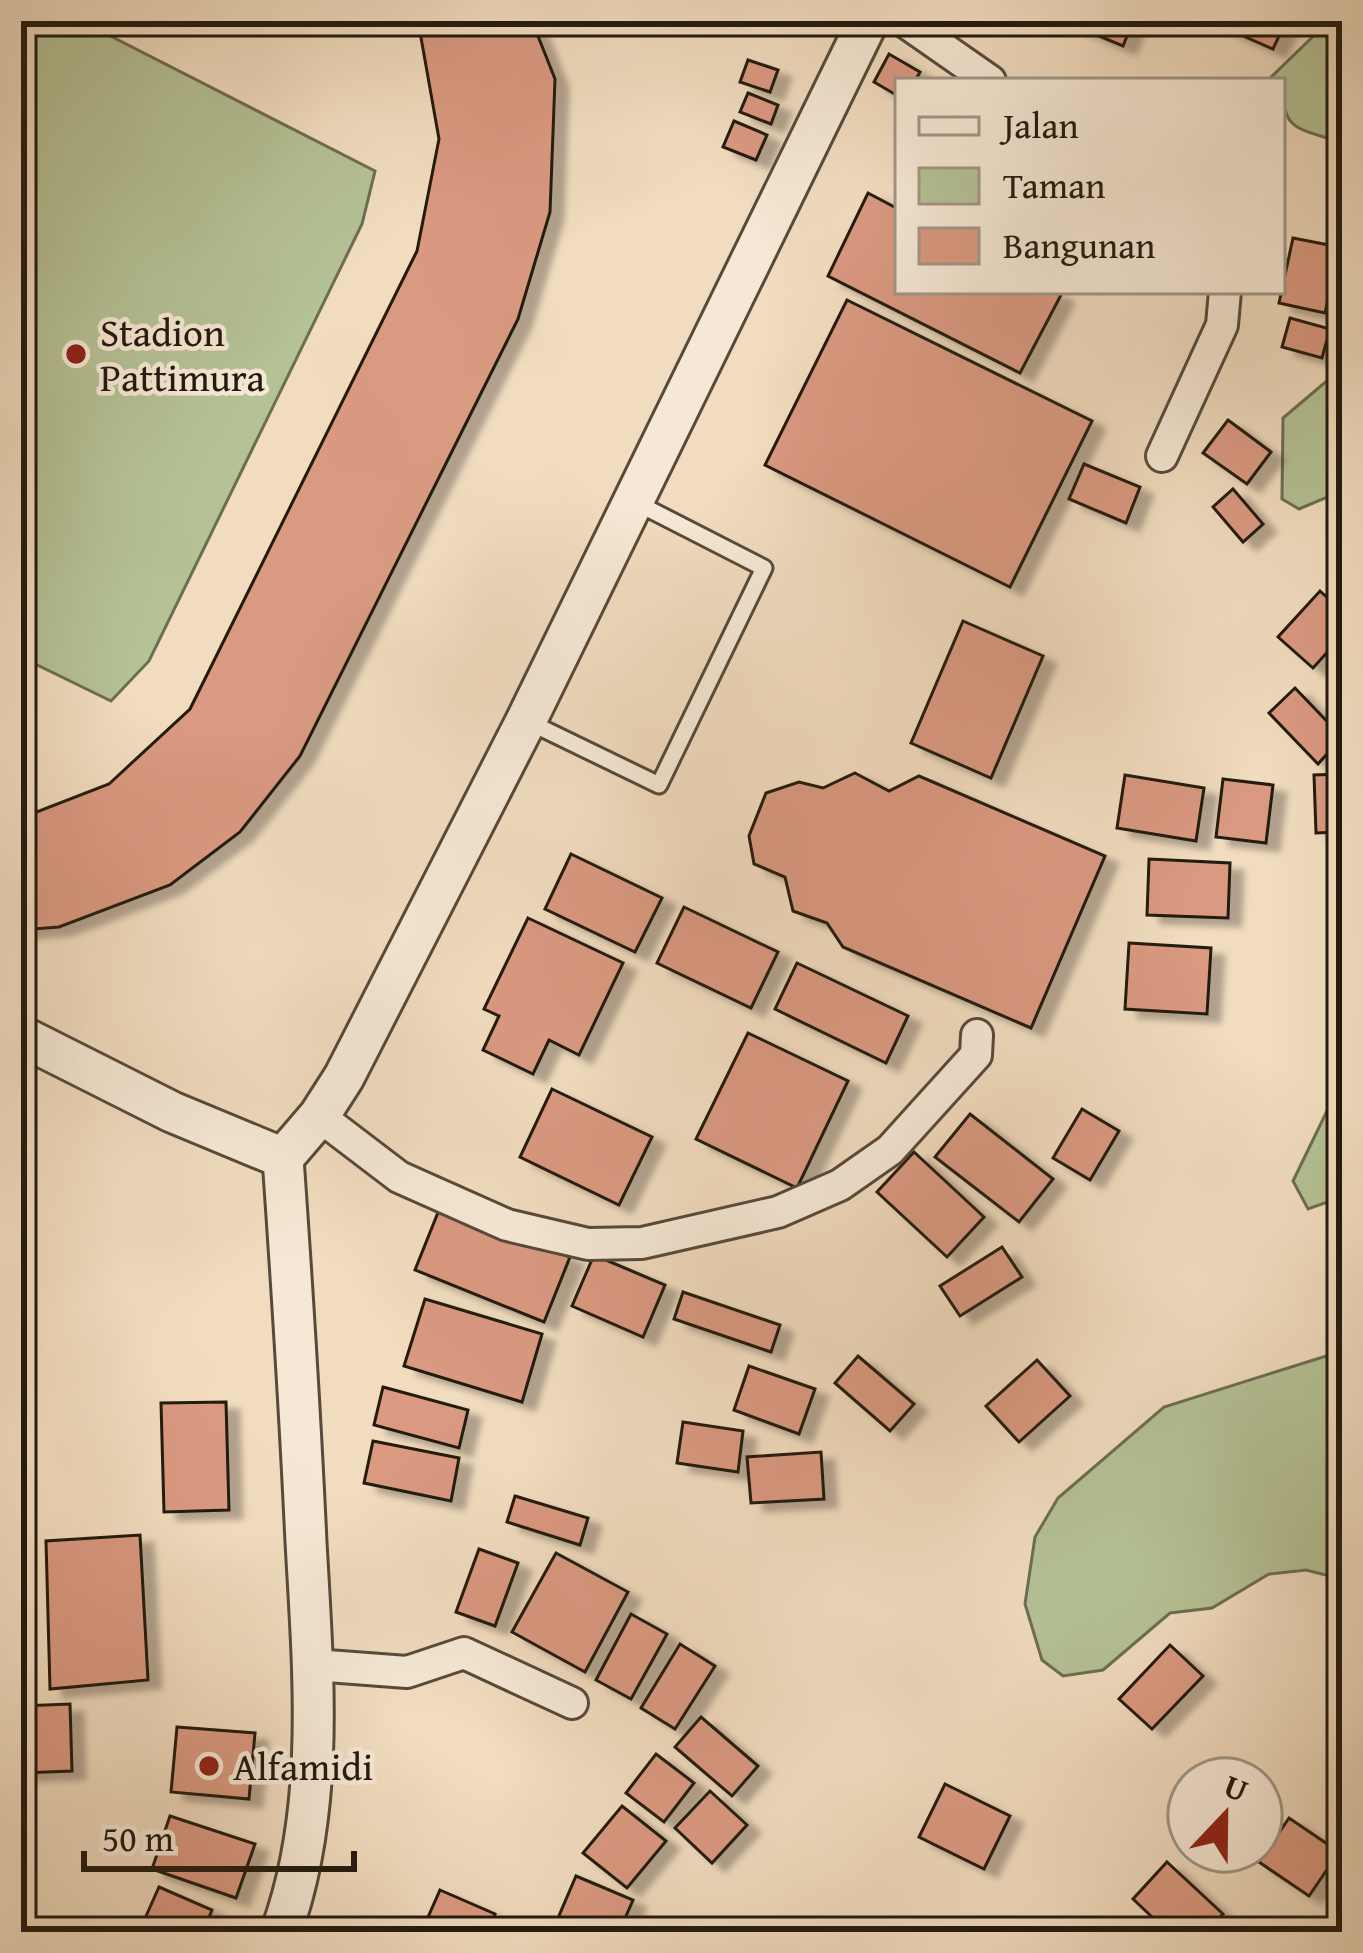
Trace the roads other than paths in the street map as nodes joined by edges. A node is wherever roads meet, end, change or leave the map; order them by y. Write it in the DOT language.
graph roads {
  1 [pos="868,21"];
  2 [pos="904,21"];
  3 [pos="986,78"];
  4 [pos="1225,294"];
  5 [pos="1162,456"];
  6 [pos="633,501"];
  7 [pos="526,721"];
  8 [pos="977,1035"];
  9 [pos="21,1036"];
  10 [pos="319,1115"];
  11 [pos="283,1158"];
  12 [pos="314,1665"];
  13 [pos="572,1703"];
  14 [pos="281,1932"];
  1 -- 6 [label="street"];
  2 -- 3 [label="street"];
  4 -- 5 [label="street"];
  6 -- 7 [label="street"];
  6 -- 7 [label="lane"];
  7 -- 10 [label="street"];
  8 -- 10 [label="street"];
  9 -- 11 [label="street"];
  10 -- 11 [label="street"];
  11 -- 12 [label="street"];
  12 -- 13 [label="street"];
  12 -- 14 [label="street"];
}
